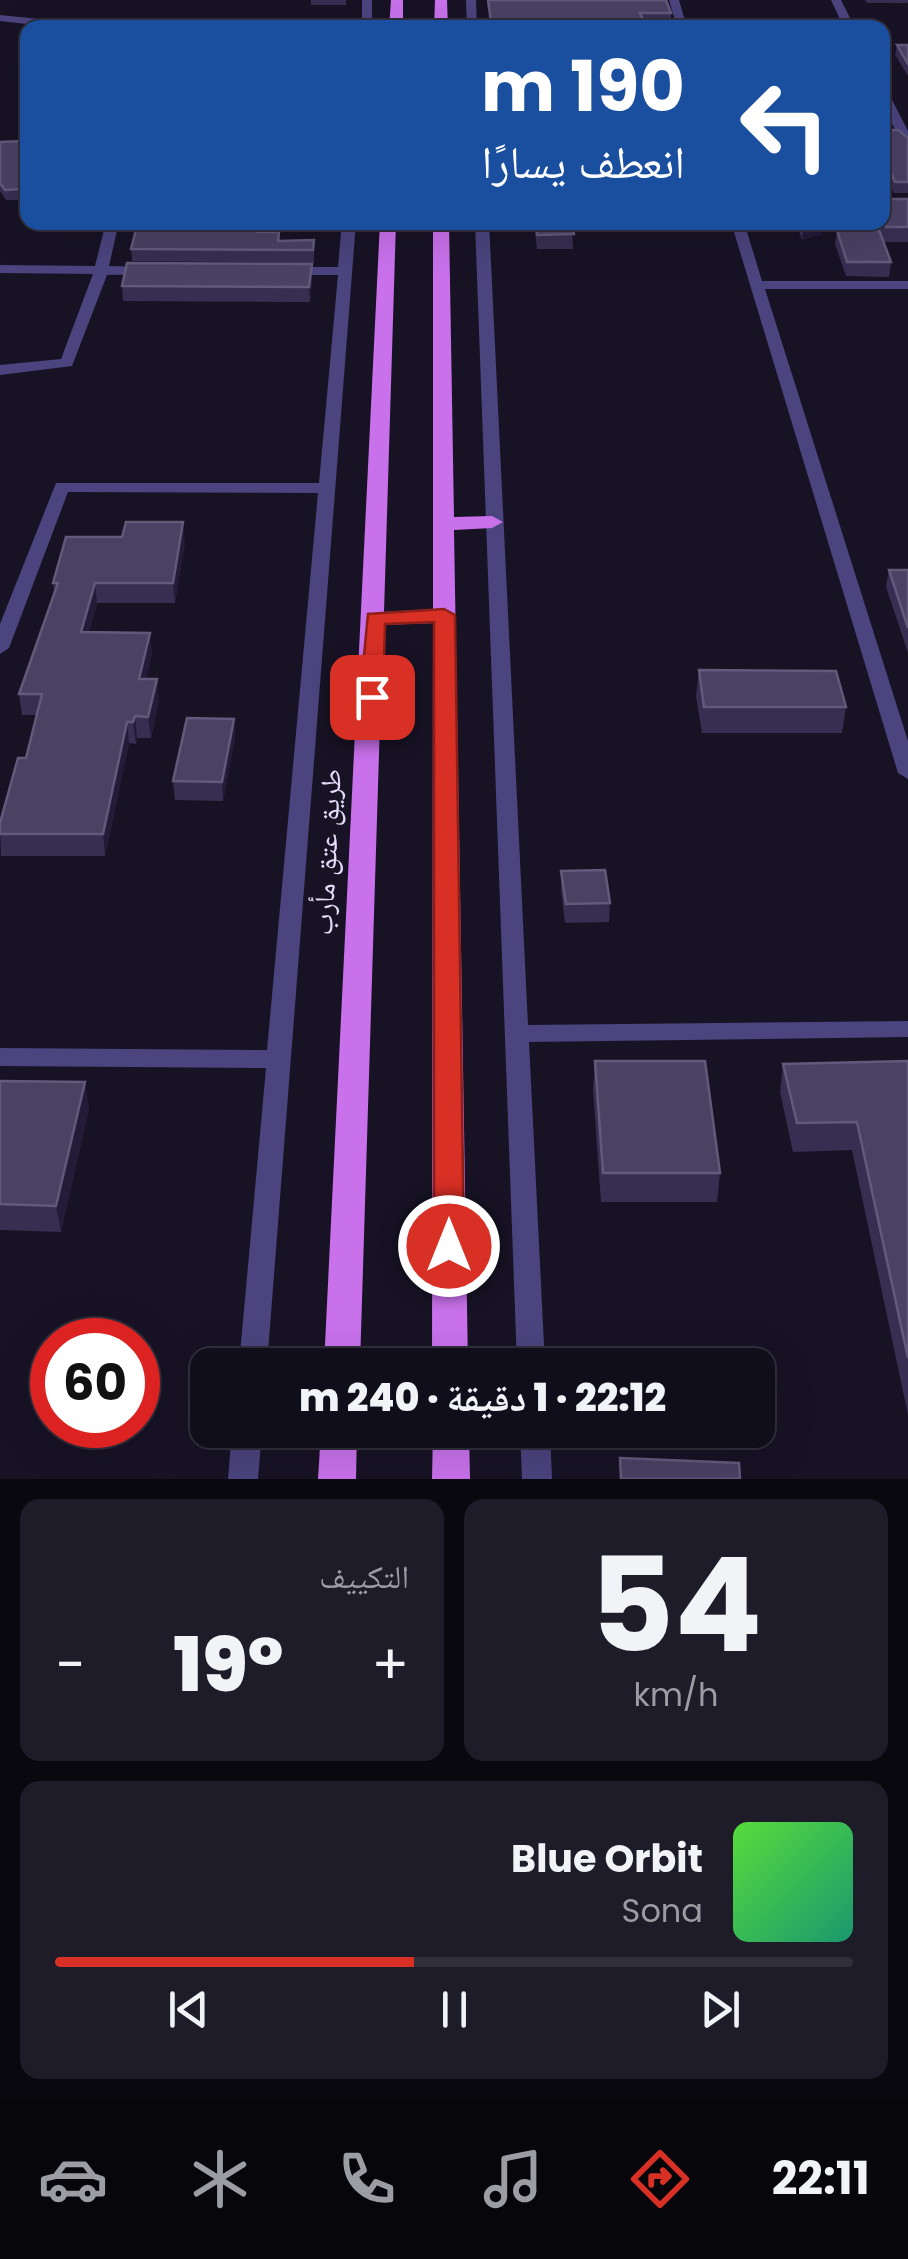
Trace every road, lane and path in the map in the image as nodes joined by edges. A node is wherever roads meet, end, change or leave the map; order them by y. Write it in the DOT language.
graph roads {
  1 [pos="890,108"];
  2 [pos="908,143"];
  3 [pos="112,230"];
  4 [pos="348,230"];
  5 [pos="388,230"];
  6 [pos="441,230"];
  7 [pos="482,230"];
  8 [pos="740,230"];
  9 [pos="0,268"];
  10 [pos="102,271"];
  11 [pos="176,271"];
  12 [pos="269,271"];
  13 [pos="344,271"];
  14 [pos="757,285"];
  15 [pos="908,285"];
  16 [pos="0,370"];
  17 [pos="326,488"];
  18 [pos="492,522"];
  19 [pos="443,524"];
  20 [pos="444,615"];
  21 [pos="375,619"];
  22 [pos="0,648"];
  23 [pos="908,773"];
  24 [pos="908,1028"];
  25 [pos="515,1034"];
  26 [pos="0,1056"];
  27 [pos="278,1059"];
  28 [pos="253,1348"];
  29 [pos="343,1348"];
  30 [pos="450,1348"];
  31 [pos="530,1348"];
  32 [pos="246,1448"];
  33 [pos="338,1448"];
  34 [pos="450,1448"];
  35 [pos="535,1448"];
  36 [pos="243,1479"];
  37 [pos="337,1479"];
  38 [pos="451,1479"];
  39 [pos="537,1479"];
  1 -- 2 [label="street"];
  3 -- 10 [label="street"];
  4 -- 13 [label="street"];
  5 -- 21 [label="main road, طريق عتق مأرب"];
  6 -- 19 [label="main road"];
  7 -- 18 [label="street"];
  8 -- 14 [label="street"];
  9 -- 10 [label="street"];
  10 -- 11 [label="street"];
  10 -- 16 [label="street"];
  12 -- 13 [label="street"];
  13 -- 17 [label="street"];
  14 -- 15 [label="street"];
  14 -- 23 [label="street"];
  17 -- 22 [label="street"];
  17 -- 27 [label="street"];
  18 -- 19 [label="main road"];
  18 -- 25 [label="street"];
  19 -- 20 [label="main road"];
  20 -- 21 [label="main road"];
  20 -- 30 [label="main road"];
  21 -- 29 [label="main road, طريق عتق مأرب"];
  24 -- 25 [label="street"];
  25 -- 31 [label="street"];
  26 -- 27 [label="street"];
  27 -- 28 [label="street"];
  32 -- 36 [label="street"];
  33 -- 37 [label="main road"];
  34 -- 38 [label="main road"];
  35 -- 39 [label="street"];
}
